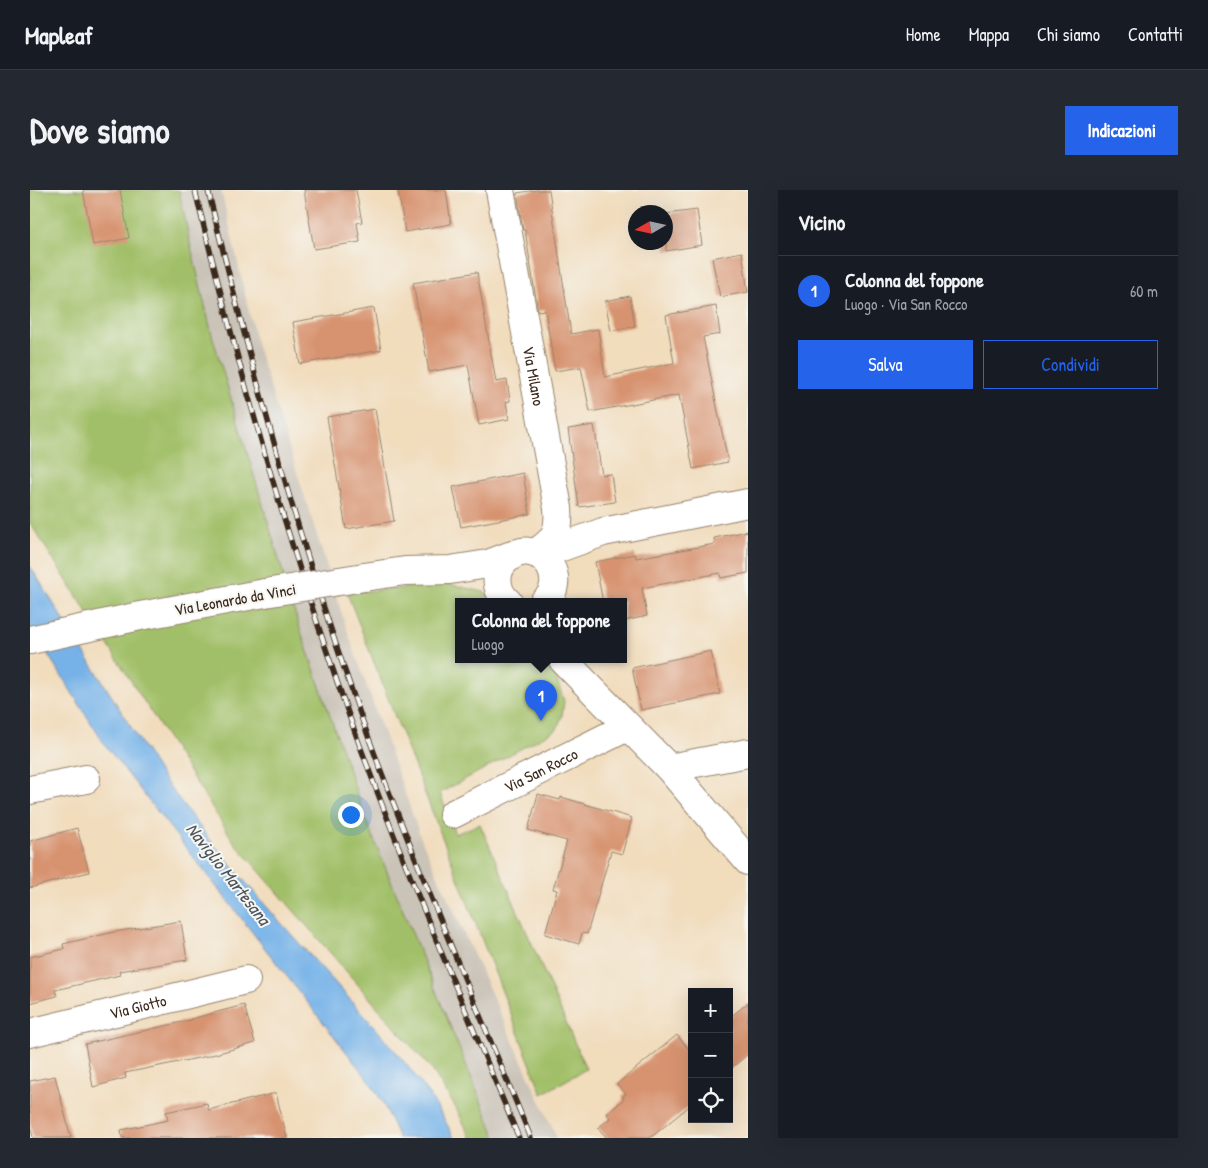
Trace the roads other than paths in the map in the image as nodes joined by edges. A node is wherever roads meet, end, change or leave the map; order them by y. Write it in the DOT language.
graph roads {
  1 [pos="500,190"];
  2 [pos="748,503"];
  3 [pos="589,537"];
  4 [pos="522,555"];
  5 [pos="441,571"];
  6 [pos="552,595"];
  7 [pos="504,598"];
  8 [pos="504,598"];
  9 [pos="30,640"];
  10 [pos="566,663"];
  11 [pos="581,663"];
  12 [pos="594,693"];
  13 [pos="627,727"];
  14 [pos="748,753"];
  15 [pos="669,768"];
  16 [pos="86,779"];
  17 [pos="30,790"];
  18 [pos="454,814"];
  19 [pos="748,861"];
  20 [pos="246,980"];
  21 [pos="30,1034"];
  1 -- 4 [label="street, Via Milano"];
  2 -- 3 [label="street, Via Leonardo da Vinci"];
  3 -- 4 [label="street, Via Leonardo da Vinci"];
  3 -- 6 [label="street"];
  4 -- 5 [label="street, Via Leonardo da Vinci"];
  4 -- 6 [label="street"];
  4 -- 7 [label="street"];
  5 -- 8 [label="street, Via Leonardo da Vinci"];
  5 -- 9 [label="street, Via Leonardo da Vinci, bridge"];
  10 -- 12 [label="street"];
  11 -- 12 [label="street"];
  12 -- 13 [label="street"];
  13 -- 15 [label="street"];
  13 -- 18 [label="street, Via San Rocco"];
  14 -- 15 [label="street"];
  15 -- 19 [label="street"];
  16 -- 17 [label="street"];
  20 -- 21 [label="street, Via Giotto"];
}
